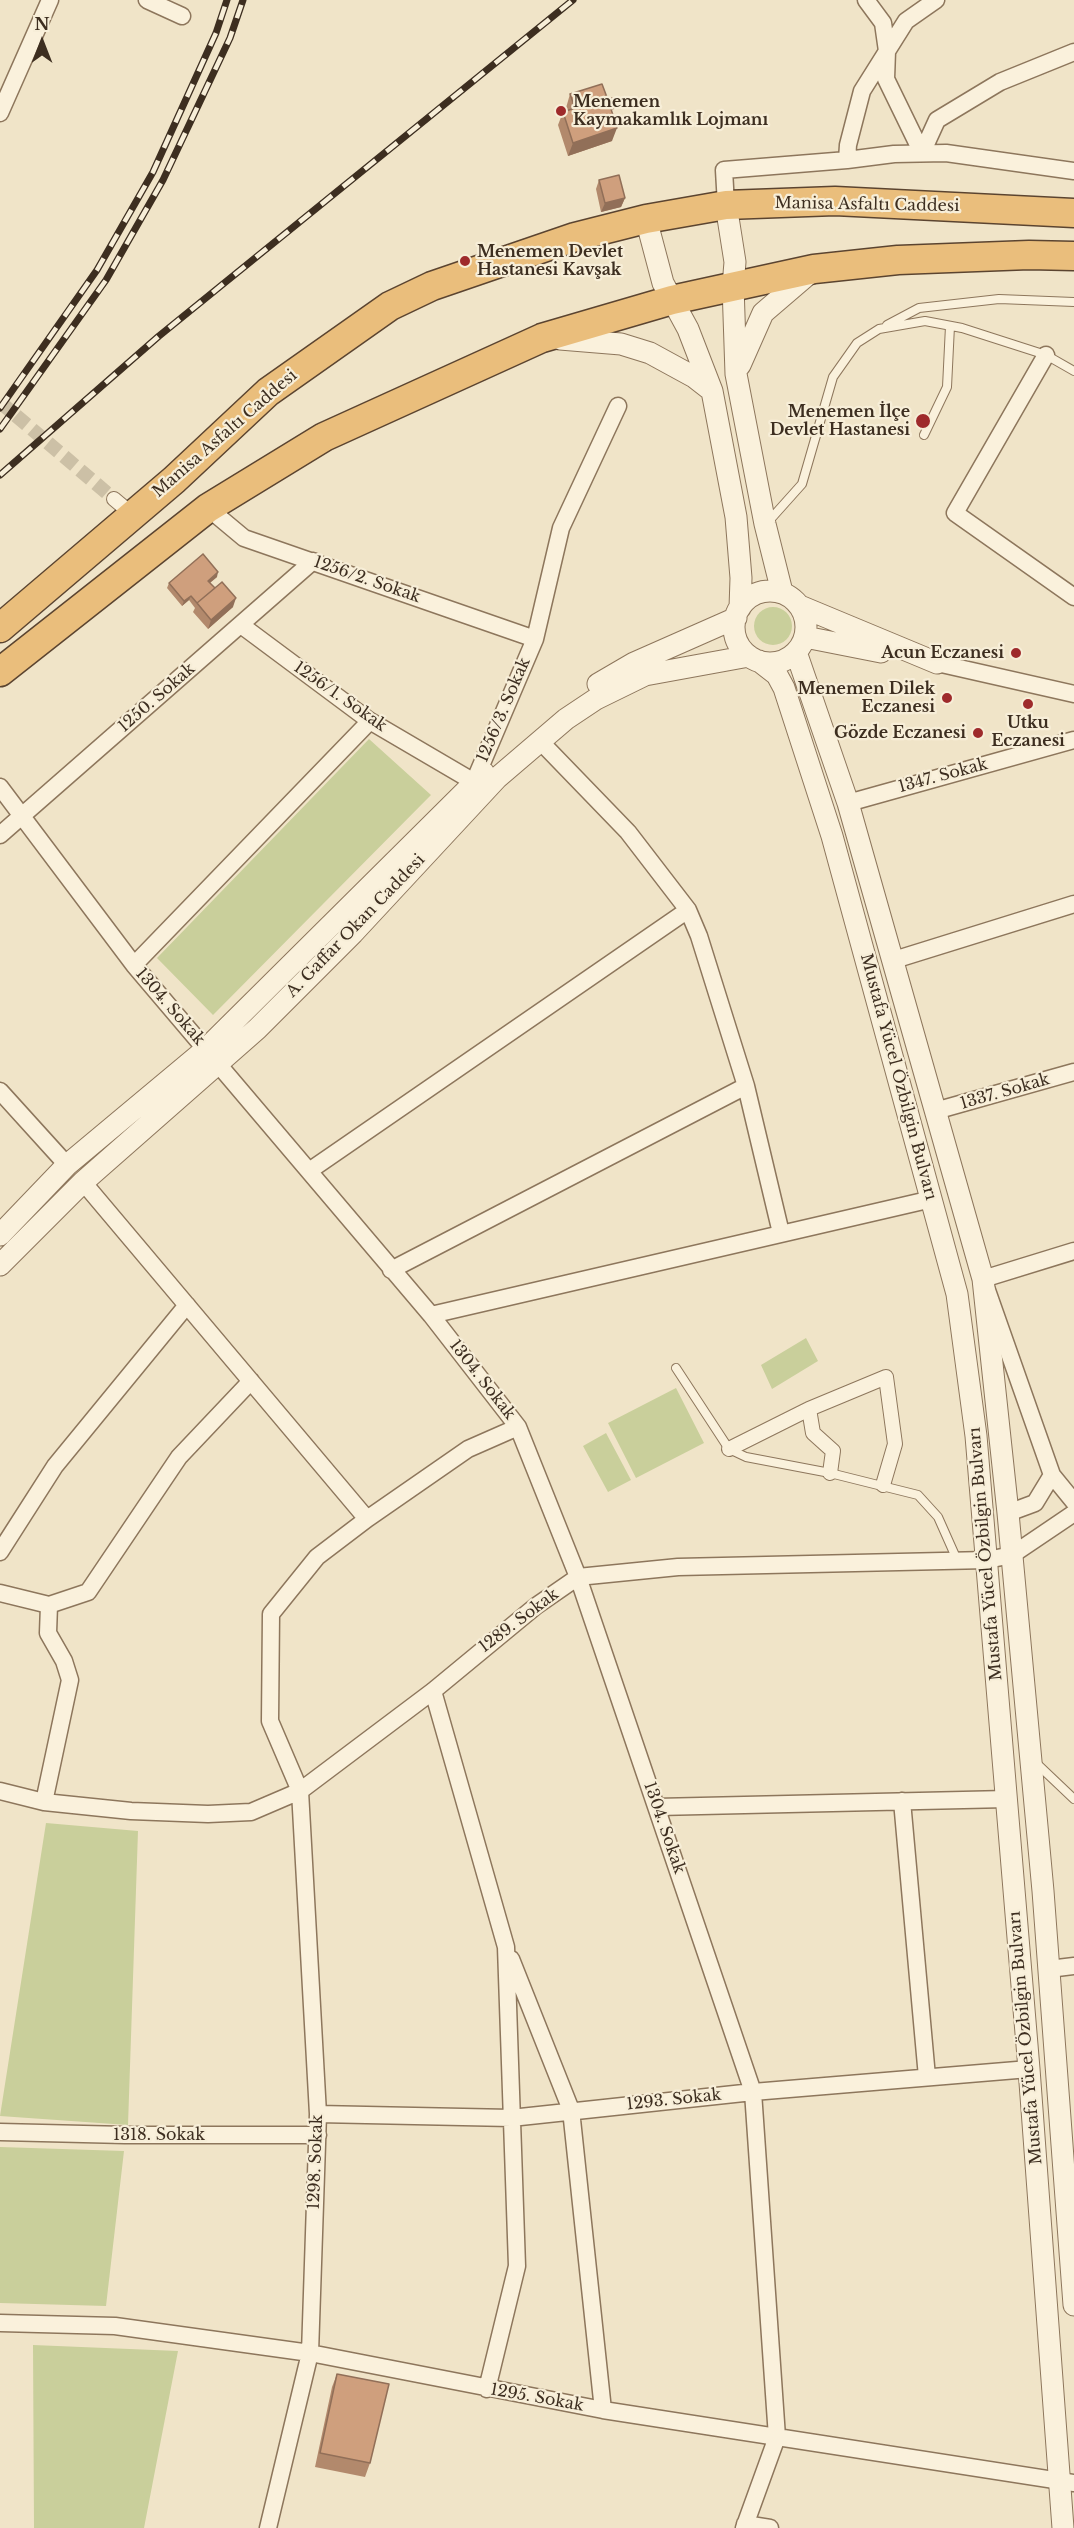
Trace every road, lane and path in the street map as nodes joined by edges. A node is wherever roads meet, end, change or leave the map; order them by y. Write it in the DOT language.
graph roads {
  1 [pos="50,0"];
  2 [pos="147,0"];
  3 [pos="866,0"];
  4 [pos="936,0"];
  5 [pos="183,16"];
  6 [pos="887,51"];
  7 [pos="1074,52"];
  8 [pos="0,113"];
  9 [pos="922,153"];
  10 [pos="847,160"];
  11 [pos="1074,171"];
  12 [pos="726,205"];
  13 [pos="1074,213"];
  14 [pos="646,219"];
  15 [pos="1074,256"];
  16 [pos="814,269"];
  17 [pos="733,286"];
  18 [pos="672,300"];
  19 [pos="1074,302"];
  20 [pos="950,326"];
  21 [pos="879,329"];
  22 [pos="542,338"];
  23 [pos="1046,355"];
  24 [pos="1074,371"];
  25 [pos="736,374"];
  26 [pos="712,391"];
  27 [pos="618,406"];
  28 [pos="924,435"];
  29 [pos="208,508"];
  30 [pos="765,524"];
  31 [pos="313,561"];
  32 [pos="782,592"];
  33 [pos="1074,597"];
  34 [pos="800,606"];
  35 [pos="738,613"];
  36 [pos="241,626"];
  37 [pos="0,628"];
  38 [pos="535,639"];
  39 [pos="801,645"];
  40 [pos="754,658"];
  41 [pos="937,663"];
  42 [pos="0,672"];
  43 [pos="1074,694"];
  44 [pos="370,721"];
  45 [pos="1074,740"];
  46 [pos="540,741"];
  47 [pos="474,782"];
  48 [pos="0,787"];
  49 [pos="848,803"];
  50 [pos="21,814"];
  51 [pos="0,835"];
  52 [pos="1074,904"];
  53 [pos="688,910"];
  54 [pos="894,960"];
  55 [pos="134,965"];
  56 [pos="213,1057"];
  57 [pos="1074,1072"];
  58 [pos="746,1086"];
  59 [pos="0,1091"];
  60 [pos="935,1111"];
  61 [pos="67,1165"];
  62 [pos="309,1171"];
  63 [pos="83,1182"];
  64 [pos="932,1199"];
  65 [pos="782,1233"];
  66 [pos="0,1234"];
  67 [pos="1074,1251"];
  68 [pos="0,1265"];
  69 [pos="391,1270"];
  70 [pos="983,1279"];
  71 [pos="188,1305"];
  72 [pos="431,1315"];
  73 [pos="676,1368"];
  74 [pos="251,1381"];
  75 [pos="809,1409"];
  76 [pos="518,1427"];
  77 [pos="729,1449"];
  78 [pos="830,1473"];
  79 [pos="1052,1475"];
  80 [pos="883,1485"];
  81 [pos="1074,1503"];
  82 [pos="1008,1513"];
  83 [pos="1074,1513"];
  84 [pos="367,1519"];
  85 [pos="0,1552"];
  86 [pos="1012,1555"];
  87 [pos="987,1560"];
  88 [pos="959,1562"];
  89 [pos="578,1576"];
  90 [pos="0,1593"];
  91 [pos="49,1605"];
  92 [pos="433,1691"];
  93 [pos="1030,1758"];
  94 [pos="0,1791"];
  95 [pos="300,1791"];
  96 [pos="1006,1799"];
  97 [pos="1074,1799"];
  98 [pos="902,1801"];
  99 [pos="44,1802"];
  100 [pos="657,1807"];
  101 [pos="506,1947"];
  102 [pos="1074,1966"];
  103 [pos="1048,1969"];
  104 [pos="1029,2069"];
  105 [pos="927,2078"];
  106 [pos="753,2092"];
  107 [pos="571,2110"];
  108 [pos="318,2114"];
  109 [pos="512,2118"];
  110 [pos="0,2132"];
  111 [pos="318,2135"];
  112 [pos="1071,2228"];
  113 [pos="1074,2305"];
  114 [pos="0,2323"];
  115 [pos="310,2353"];
  116 [pos="487,2389"];
  117 [pos="603,2410"];
  118 [pos="777,2437"];
  119 [pos="1067,2482"];
  120 [pos="744,2526"];
  121 [pos="273,2527"];
  122 [pos="770,2528"];
  123 [pos="1063,2528"];
  1 -- 8 [label="street"];
  2 -- 5 [label="street"];
  3 -- 6 [label="street"];
  4 -- 6 [label="street"];
  6 -- 9 [label="street"];
  6 -- 10 [label="street"];
  7 -- 9 [label="street"];
  9 -- 10 [label="street"];
  9 -- 11 [label="street"];
  10 -- 12 [label="street"];
  12 -- 13 [label="highway, Manisa Asfaltı Caddesi"];
  12 -- 14 [label="highway, Manisa Asfaltı Caddesi"];
  12 -- 17 [label="street"];
  14 -- 18 [label="street"];
  14 -- 37 [label="highway, Manisa Asfaltı Caddesi"];
  15 -- 16 [label="highway"];
  16 -- 17 [label="highway"];
  16 -- 25 [label="street"];
  17 -- 18 [label="highway"];
  17 -- 25 [label="street"];
  18 -- 22 [label="highway"];
  18 -- 26 [label="street"];
  19 -- 21 [label="lane"];
  20 -- 21 [label="lane"];
  20 -- 23 [label="lane"];
  20 -- 28 [label="lane"];
  21 -- 30 [label="lane"];
  22 -- 26 [label="street"];
  22 -- 29 [label="highway"];
  23 -- 24 [label="lane"];
  23 -- 33 [label="street"];
  25 -- 30 [label="street"];
  26 -- 35 [label="street"];
  27 -- 38 [label="street, 1256/3. Sokak"];
  29 -- 31 [label="street, 1256/2. Sokak"];
  29 -- 42 [label="highway"];
  30 -- 32 [label="street"];
  31 -- 36 [label="street, 1250. Sokak"];
  31 -- 38 [label="street, 1256/2. Sokak"];
  32 -- 34 [label="street"];
  32 -- 35 [label="street"];
  34 -- 39 [label="street"];
  34 -- 41 [label="street"];
  35 -- 40 [label="street"];
  35 -- 47 [label="street, A. Gaffar Okan Caddesi"];
  36 -- 44 [label="street, 1256/1. Sokak"];
  36 -- 50 [label="street, 1250. Sokak"];
  38 -- 47 [label="street, 1256/3. Sokak"];
  39 -- 40 [label="street"];
  39 -- 41 [label="street"];
  39 -- 49 [label="street, Mustafa Yücel Özbilgin Bulvarı"];
  40 -- 46 [label="street, A. Gaffar Okan Caddesi"];
  40 -- 64 [label="street, Mustafa Yücel Özbilgin Bulvarı"];
  41 -- 43 [label="street"];
  44 -- 47 [label="street, 1256/1. Sokak"];
  44 -- 55 [label="street"];
  45 -- 49 [label="street, 1347. Sokak"];
  46 -- 53 [label="street"];
  46 -- 56 [label="street, A. Gaffar Okan Caddesi"];
  47 -- 56 [label="street, A. Gaffar Okan Caddesi"];
  48 -- 50 [label="street, 1304. Sokak"];
  49 -- 54 [label="street, Mustafa Yücel Özbilgin Bulvarı"];
  50 -- 51 [label="street, 1250. Sokak"];
  50 -- 55 [label="street, 1304. Sokak"];
  52 -- 54 [label="street"];
  53 -- 58 [label="street"];
  53 -- 62 [label="street"];
  54 -- 60 [label="street, Mustafa Yücel Özbilgin Bulvarı"];
  55 -- 56 [label="street, 1304. Sokak"];
  56 -- 61 [label="street, A. Gaffar Okan Caddesi"];
  56 -- 62 [label="street, 1304. Sokak"];
  56 -- 63 [label="street, A. Gaffar Okan Caddesi"];
  57 -- 60 [label="street, 1337. Sokak"];
  58 -- 65 [label="street"];
  58 -- 69 [label="street"];
  59 -- 61 [label="street"];
  60 -- 70 [label="street, Mustafa Yücel Özbilgin Bulvarı"];
  61 -- 66 [label="street, A. Gaffar Okan Caddesi"];
  62 -- 69 [label="street, 1304. Sokak"];
  63 -- 68 [label="street, A. Gaffar Okan Caddesi"];
  63 -- 71 [label="street"];
  64 -- 65 [label="street"];
  64 -- 87 [label="street, Mustafa Yücel Özbilgin Bulvarı"];
  65 -- 72 [label="street"];
  67 -- 70 [label="street"];
  69 -- 72 [label="street, 1304. Sokak"];
  70 -- 79 [label="street"];
  70 -- 82 [label="street, Mustafa Yücel Özbilgin Bulvarı"];
  71 -- 74 [label="street"];
  71 -- 85 [label="street"];
  72 -- 76 [label="street, 1304. Sokak"];
  73 -- 77 [label="lane"];
  74 -- 84 [label="street"];
  74 -- 91 [label="street"];
  75 -- 77 [label="street"];
  75 -- 78 [label="street"];
  75 -- 80 [label="street"];
  76 -- 84 [label="street"];
  76 -- 89 [label="street, 1304. Sokak"];
  77 -- 78 [label="lane"];
  78 -- 80 [label="lane"];
  79 -- 81 [label="street"];
  79 -- 82 [label="street"];
  80 -- 88 [label="lane"];
  82 -- 86 [label="street, Mustafa Yücel Özbilgin Bulvarı"];
  83 -- 86 [label="street"];
  84 -- 95 [label="street"];
  86 -- 87 [label="street"];
  86 -- 93 [label="street, Mustafa Yücel Özbilgin Bulvarı"];
  87 -- 88 [label="street"];
  87 -- 96 [label="street, Mustafa Yücel Özbilgin Bulvarı"];
  88 -- 89 [label="street"];
  89 -- 92 [label="street, 1289. Sokak"];
  89 -- 100 [label="street, 1304. Sokak"];
  90 -- 91 [label="street"];
  91 -- 99 [label="street"];
  92 -- 95 [label="street, 1289. Sokak"];
  92 -- 101 [label="street"];
  93 -- 97 [label="lane"];
  93 -- 103 [label="street, Mustafa Yücel Özbilgin Bulvarı"];
  94 -- 99 [label="street, 1289. Sokak"];
  95 -- 99 [label="street, 1289. Sokak"];
  95 -- 108 [label="street, 1298. Sokak"];
  96 -- 98 [label="street"];
  96 -- 104 [label="street, Mustafa Yücel Özbilgin Bulvarı"];
  98 -- 100 [label="street"];
  98 -- 105 [label="street"];
  100 -- 106 [label="street, 1304. Sokak"];
  101 -- 107 [label="street"];
  101 -- 109 [label="street"];
  102 -- 103 [label="street"];
  103 -- 112 [label="street, Mustafa Yücel Özbilgin Bulvarı"];
  104 -- 105 [label="street, 1293. Sokak"];
  104 -- 119 [label="street, Mustafa Yücel Özbilgin Bulvarı"];
  105 -- 106 [label="street, 1293. Sokak"];
  106 -- 107 [label="street, 1293. Sokak"];
  106 -- 118 [label="street, 1304. Sokak"];
  107 -- 109 [label="street, 1293. Sokak"];
  107 -- 117 [label="street"];
  108 -- 109 [label="street, 1293. Sokak"];
  108 -- 111 [label="street, 1298. Sokak"];
  109 -- 116 [label="street"];
  110 -- 111 [label="street, 1318. Sokak"];
  111 -- 115 [label="street, 1298. Sokak"];
  112 -- 113 [label="street, Mustafa Yücel Özbilgin Bulvarı"];
  114 -- 115 [label="street, 1295. Sokak"];
  115 -- 116 [label="street, 1295. Sokak"];
  115 -- 121 [label="street, 1298. Sokak"];
  116 -- 117 [label="street, 1295. Sokak"];
  117 -- 118 [label="street, 1295. Sokak"];
  118 -- 119 [label="street, 1295. Sokak"];
  118 -- 120 [label="street"];
  119 -- 123 [label="street, Mustafa Yücel Özbilgin Bulvarı"];
  120 -- 122 [label="street"];
}
